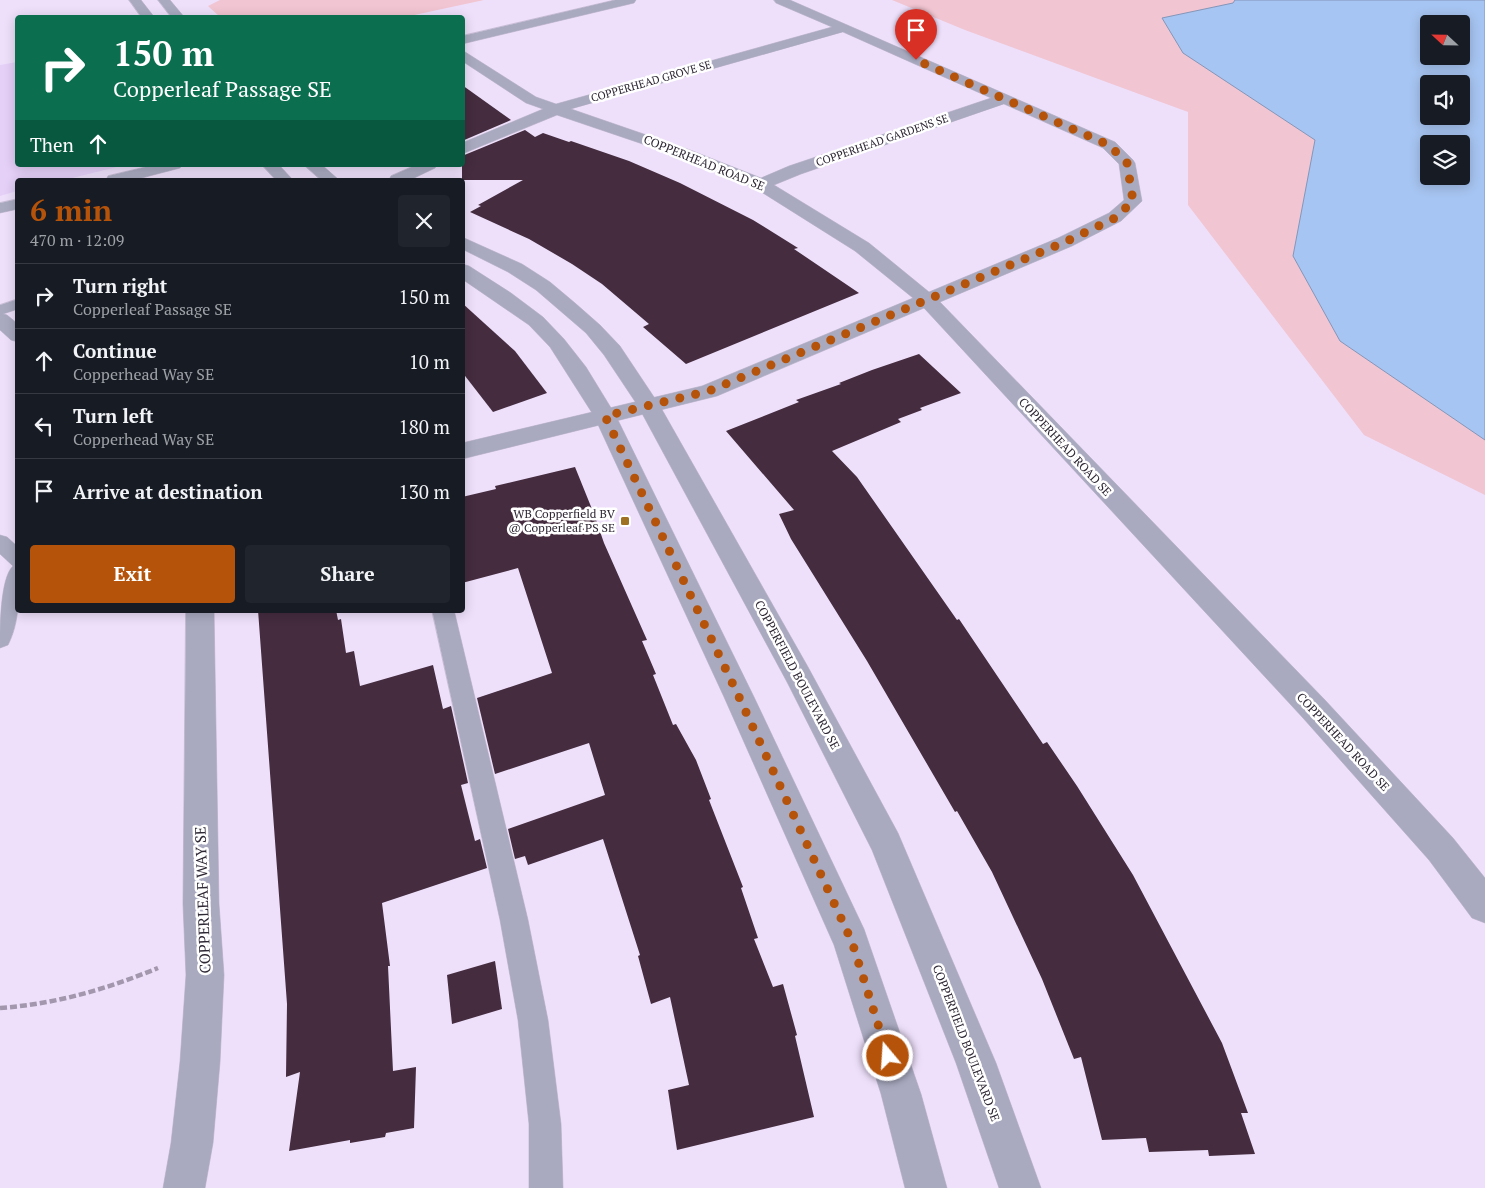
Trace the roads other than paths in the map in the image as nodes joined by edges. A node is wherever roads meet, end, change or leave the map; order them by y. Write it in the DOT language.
graph roads {
  1 [pos="135,0"];
  2 [pos="164,0"];
  3 [pos="630,0"];
  4 [pos="780,0"];
  5 [pos="147,15"];
  6 [pos="176,15"];
  7 [pos="844,28"];
  8 [pos="465,39"];
  9 [pos="465,56"];
  10 [pos="1004,99"];
  11 [pos="557,109"];
  12 [pos="465,148"];
  13 [pos="166,167"];
  14 [pos="272,167"];
  15 [pos="315,167"];
  16 [pos="425,167"];
  17 [pos="122,178"];
  18 [pos="283,178"];
  19 [pos="328,178"];
  20 [pos="401,178"];
  21 [pos="761,184"];
  22 [pos="15,205"];
  23 [pos="0,208"];
  24 [pos="465,243"];
  25 [pos="465,272"];
  26 [pos="927,300"];
  27 [pos="15,305"];
  28 [pos="0,310"];
  29 [pos="0,319"];
  30 [pos="15,333"];
  31 [pos="649,406"];
  32 [pos="605,416"];
  33 [pos="465,450"];
  34 [pos="0,542"];
  35 [pos="15,557"];
  36 [pos="15,583"];
  37 [pos="200,613"];
  38 [pos="444,613"];
  39 [pos="0,639"];
  40 [pos="1485,906"];
  41 [pos="184,1188"];
  42 [pos="546,1188"];
  43 [pos="926,1188"];
  44 [pos="1020,1188"];
  1 -- 5 [label="street"];
  2 -- 6 [label="street"];
  3 -- 8 [label="street"];
  4 -- 7 [label="street"];
  7 -- 10 [label="street"];
  7 -- 11 [label="street, COPPERHEAD GROVE SE"];
  9 -- 11 [label="street, COPPERHEAD ROAD SE"];
  10 -- 21 [label="street, COPPERHEAD GARDENS SE"];
  10 -- 26 [label="street"];
  11 -- 12 [label="street, COPPERHEAD GROVE SE"];
  11 -- 21 [label="street, COPPERHEAD ROAD SE"];
  13 -- 17 [label="street"];
  14 -- 18 [label="street"];
  15 -- 19 [label="street"];
  16 -- 20 [label="street"];
  21 -- 26 [label="street, COPPERHEAD ROAD SE"];
  22 -- 23 [label="street"];
  24 -- 31 [label="street, COPPERFIELD BOULEVARD SE"];
  25 -- 32 [label="street"];
  26 -- 31 [label="street"];
  26 -- 40 [label="street, COPPERHEAD ROAD SE"];
  27 -- 28 [label="lane"];
  29 -- 30 [label="street"];
  31 -- 32 [label="street"];
  31 -- 44 [label="street, COPPERFIELD BOULEVARD SE"];
  32 -- 33 [label="street"];
  32 -- 43 [label="street"];
  34 -- 35 [label="lane"];
  36 -- 39 [label="lane"];
  37 -- 41 [label="street, COPPERLEAF WAY SE"];
  38 -- 42 [label="lane"];
}
